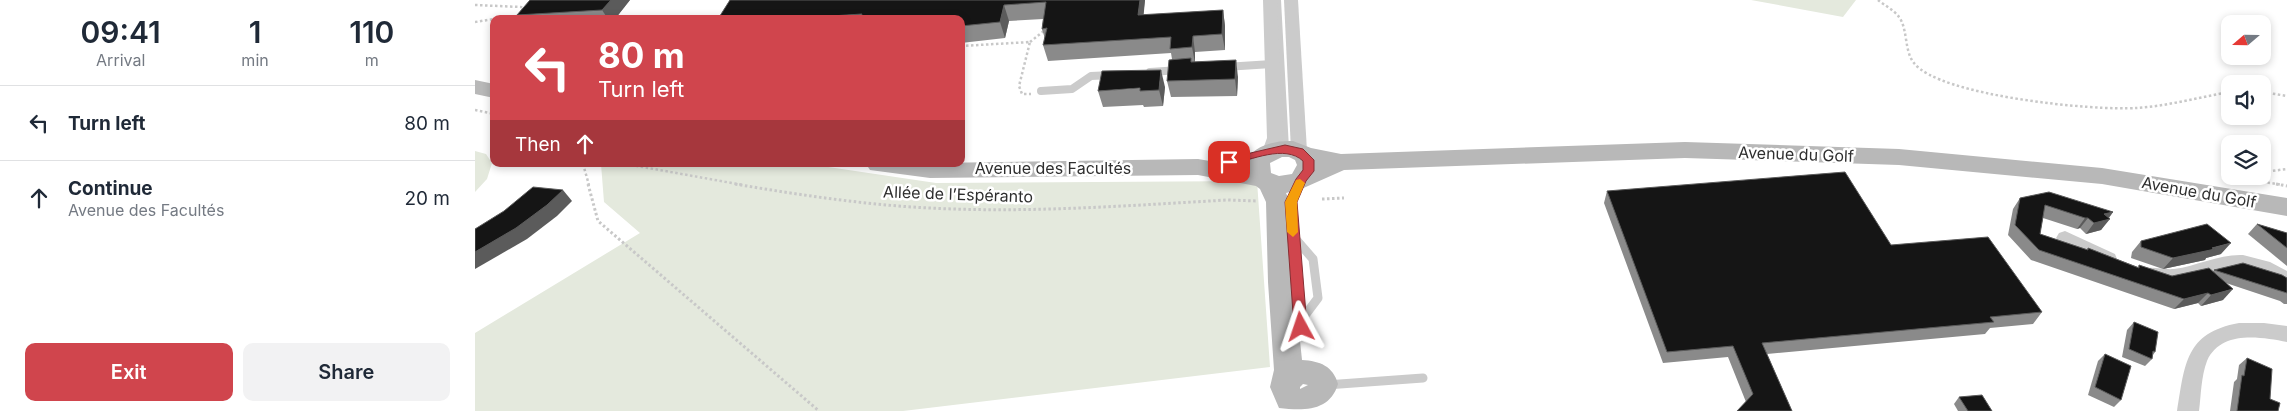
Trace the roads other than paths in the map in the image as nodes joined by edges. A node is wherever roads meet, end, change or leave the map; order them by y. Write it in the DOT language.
graph roads {
  1 [pos="1270,0"];
  2 [pos="1277,0"];
  3 [pos="1291,0"];
  4 [pos="1272,64"];
  5 [pos="1215,68"];
  6 [pos="1186,70"];
  7 [pos="1139,73"];
  8 [pos="1119,74"];
  9 [pos="475,87"];
  10 [pos="490,90"];
  11 [pos="1041,91"];
  12 [pos="1290,160"];
  13 [pos="904,167"];
  14 [pos="1198,168"];
  15 [pos="1270,188"];
  16 [pos="2287,207"];
  17 [pos="2065,238"];
  18 [pos="2287,281"];
  19 [pos="2287,334"];
  20 [pos="1423,378"];
  21 [pos="1304,395"];
  22 [pos="2188,411"];
  1 -- 4 [label="street"];
  2 -- 12 [label="lane"];
  3 -- 12 [label="street"];
  4 -- 5 [label="lane"];
  4 -- 12 [label="street"];
  6 -- 7 [label="lane"];
  8 -- 11 [label="lane"];
  9 -- 10 [label="main road"];
  12 -- 14 [label="main road, Avenue des Facultés"];
  12 -- 15 [label="main road, Avenue des Facultés"];
  12 -- 15 [label="main road"];
  12 -- 16 [label="main road, Avenue du Golf"];
  12 -- 21 [label="main road"];
  13 -- 14 [label="main road, Avenue des Facultés"];
  14 -- 15 [label="main road, Avenue des Facultés"];
  15 -- 21 [label="main road"];
  17 -- 18 [label="street"];
  19 -- 22 [label="street"];
  20 -- 21 [label="lane"];
}
